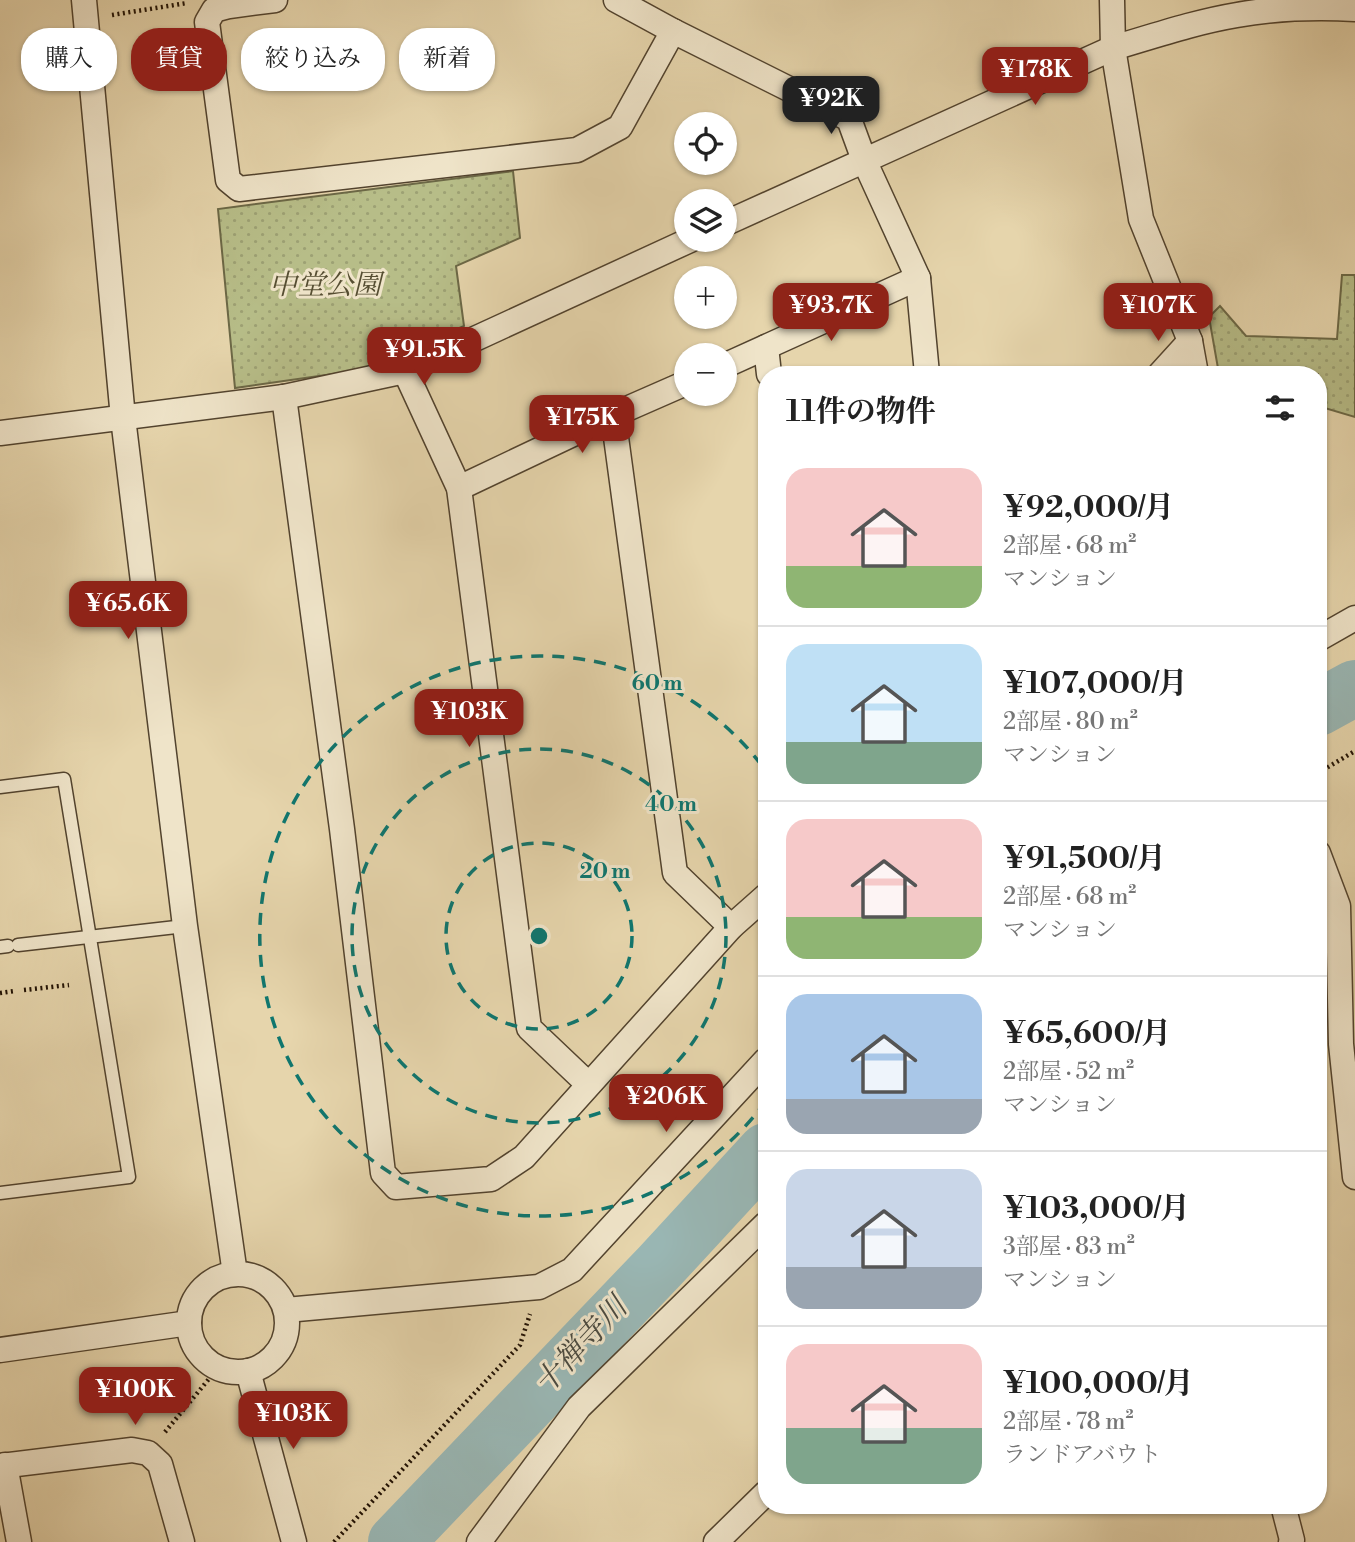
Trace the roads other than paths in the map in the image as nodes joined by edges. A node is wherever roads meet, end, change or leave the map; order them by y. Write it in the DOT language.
graph roads {
  1 [pos="275,0"];
  2 [pos="616,0"];
  3 [pos="1112,0"];
  4 [pos="1313,4"];
  5 [pos="1355,9"];
  6 [pos="85,10"];
  7 [pos="673,31"];
  8 [pos="1113,47"];
  9 [pos="864,160"];
  10 [pos="737,218"];
  11 [pos="674,247"];
  12 [pos="918,278"];
  13 [pos="1190,341"];
  14 [pos="766,347"];
  15 [pos="737,360"];
  16 [pos="768,366"];
  17 [pos="926,366"];
  18 [pos="1167,366"];
  19 [pos="1195,366"];
  20 [pos="405,371"];
  21 [pos="674,388"];
  22 [pos="284,397"];
  23 [pos="612,415"];
  24 [pos="123,418"];
  25 [pos="0,433"];
  26 [pos="459,488"];
  27 [pos="1355,618"];
  28 [pos="1327,634"];
  29 [pos="0,787"];
  30 [pos="1327,877"];
  31 [pos="758,903"];
  32 [pos="185,926"];
  33 [pos="731,927"];
  34 [pos="90,937"];
  35 [pos="9,946"];
  36 [pos="758,1069"];
  37 [pos="588,1084"];
  38 [pos="1355,1177"];
  39 [pos="0,1193"];
  40 [pos="758,1232"];
  41 [pos="235,1274"];
  42 [pos="286,1310"];
  43 [pos="189,1323"];
  44 [pos="0,1350"];
  45 [pos="248,1371"];
  46 [pos="3,1466"];
  47 [pos="758,1501"];
  48 [pos="1286,1514"];
  49 [pos="19,1542"];
  50 [pos="182,1542"];
  51 [pos="294,1542"];
  52 [pos="479,1542"];
  53 [pos="716,1542"];
  54 [pos="1291,1542"];
  1 -- 7 [label="street"];
  2 -- 7 [label="street"];
  3 -- 8 [label="street"];
  4 -- 5 [label="street"];
  4 -- 8 [label="street"];
  6 -- 24 [label="street"];
  7 -- 9 [label="street"];
  8 -- 9 [label="street"];
  8 -- 13 [label="street"];
  9 -- 10 [label="street"];
  9 -- 12 [label="street"];
  11 -- 20 [label="street"];
  12 -- 14 [label="street"];
  12 -- 17 [label="street"];
  13 -- 18 [label="street"];
  13 -- 19 [label="street"];
  14 -- 15 [label="street"];
  14 -- 16 [label="street"];
  20 -- 22 [label="street"];
  20 -- 26 [label="street"];
  21 -- 23 [label="street"];
  22 -- 24 [label="street"];
  22 -- 37 [label="street"];
  23 -- 26 [label="street"];
  23 -- 33 [label="street"];
  24 -- 25 [label="street"];
  24 -- 32 [label="street"];
  26 -- 37 [label="street"];
  27 -- 28 [label="street"];
  29 -- 34 [label="lane"];
  30 -- 38 [label="street"];
  31 -- 33 [label="street"];
  32 -- 34 [label="lane"];
  32 -- 41 [label="street"];
  33 -- 37 [label="street"];
  34 -- 35 [label="lane"];
  34 -- 39 [label="lane"];
  36 -- 42 [label="street"];
  40 -- 52 [label="street"];
  41 -- 42 [label="street"];
  41 -- 43 [label="street"];
  42 -- 45 [label="street"];
  43 -- 44 [label="street"];
  43 -- 45 [label="street"];
  45 -- 51 [label="street"];
  46 -- 49 [label="street"];
  46 -- 50 [label="street"];
  47 -- 53 [label="street"];
  48 -- 54 [label="street"];
}
